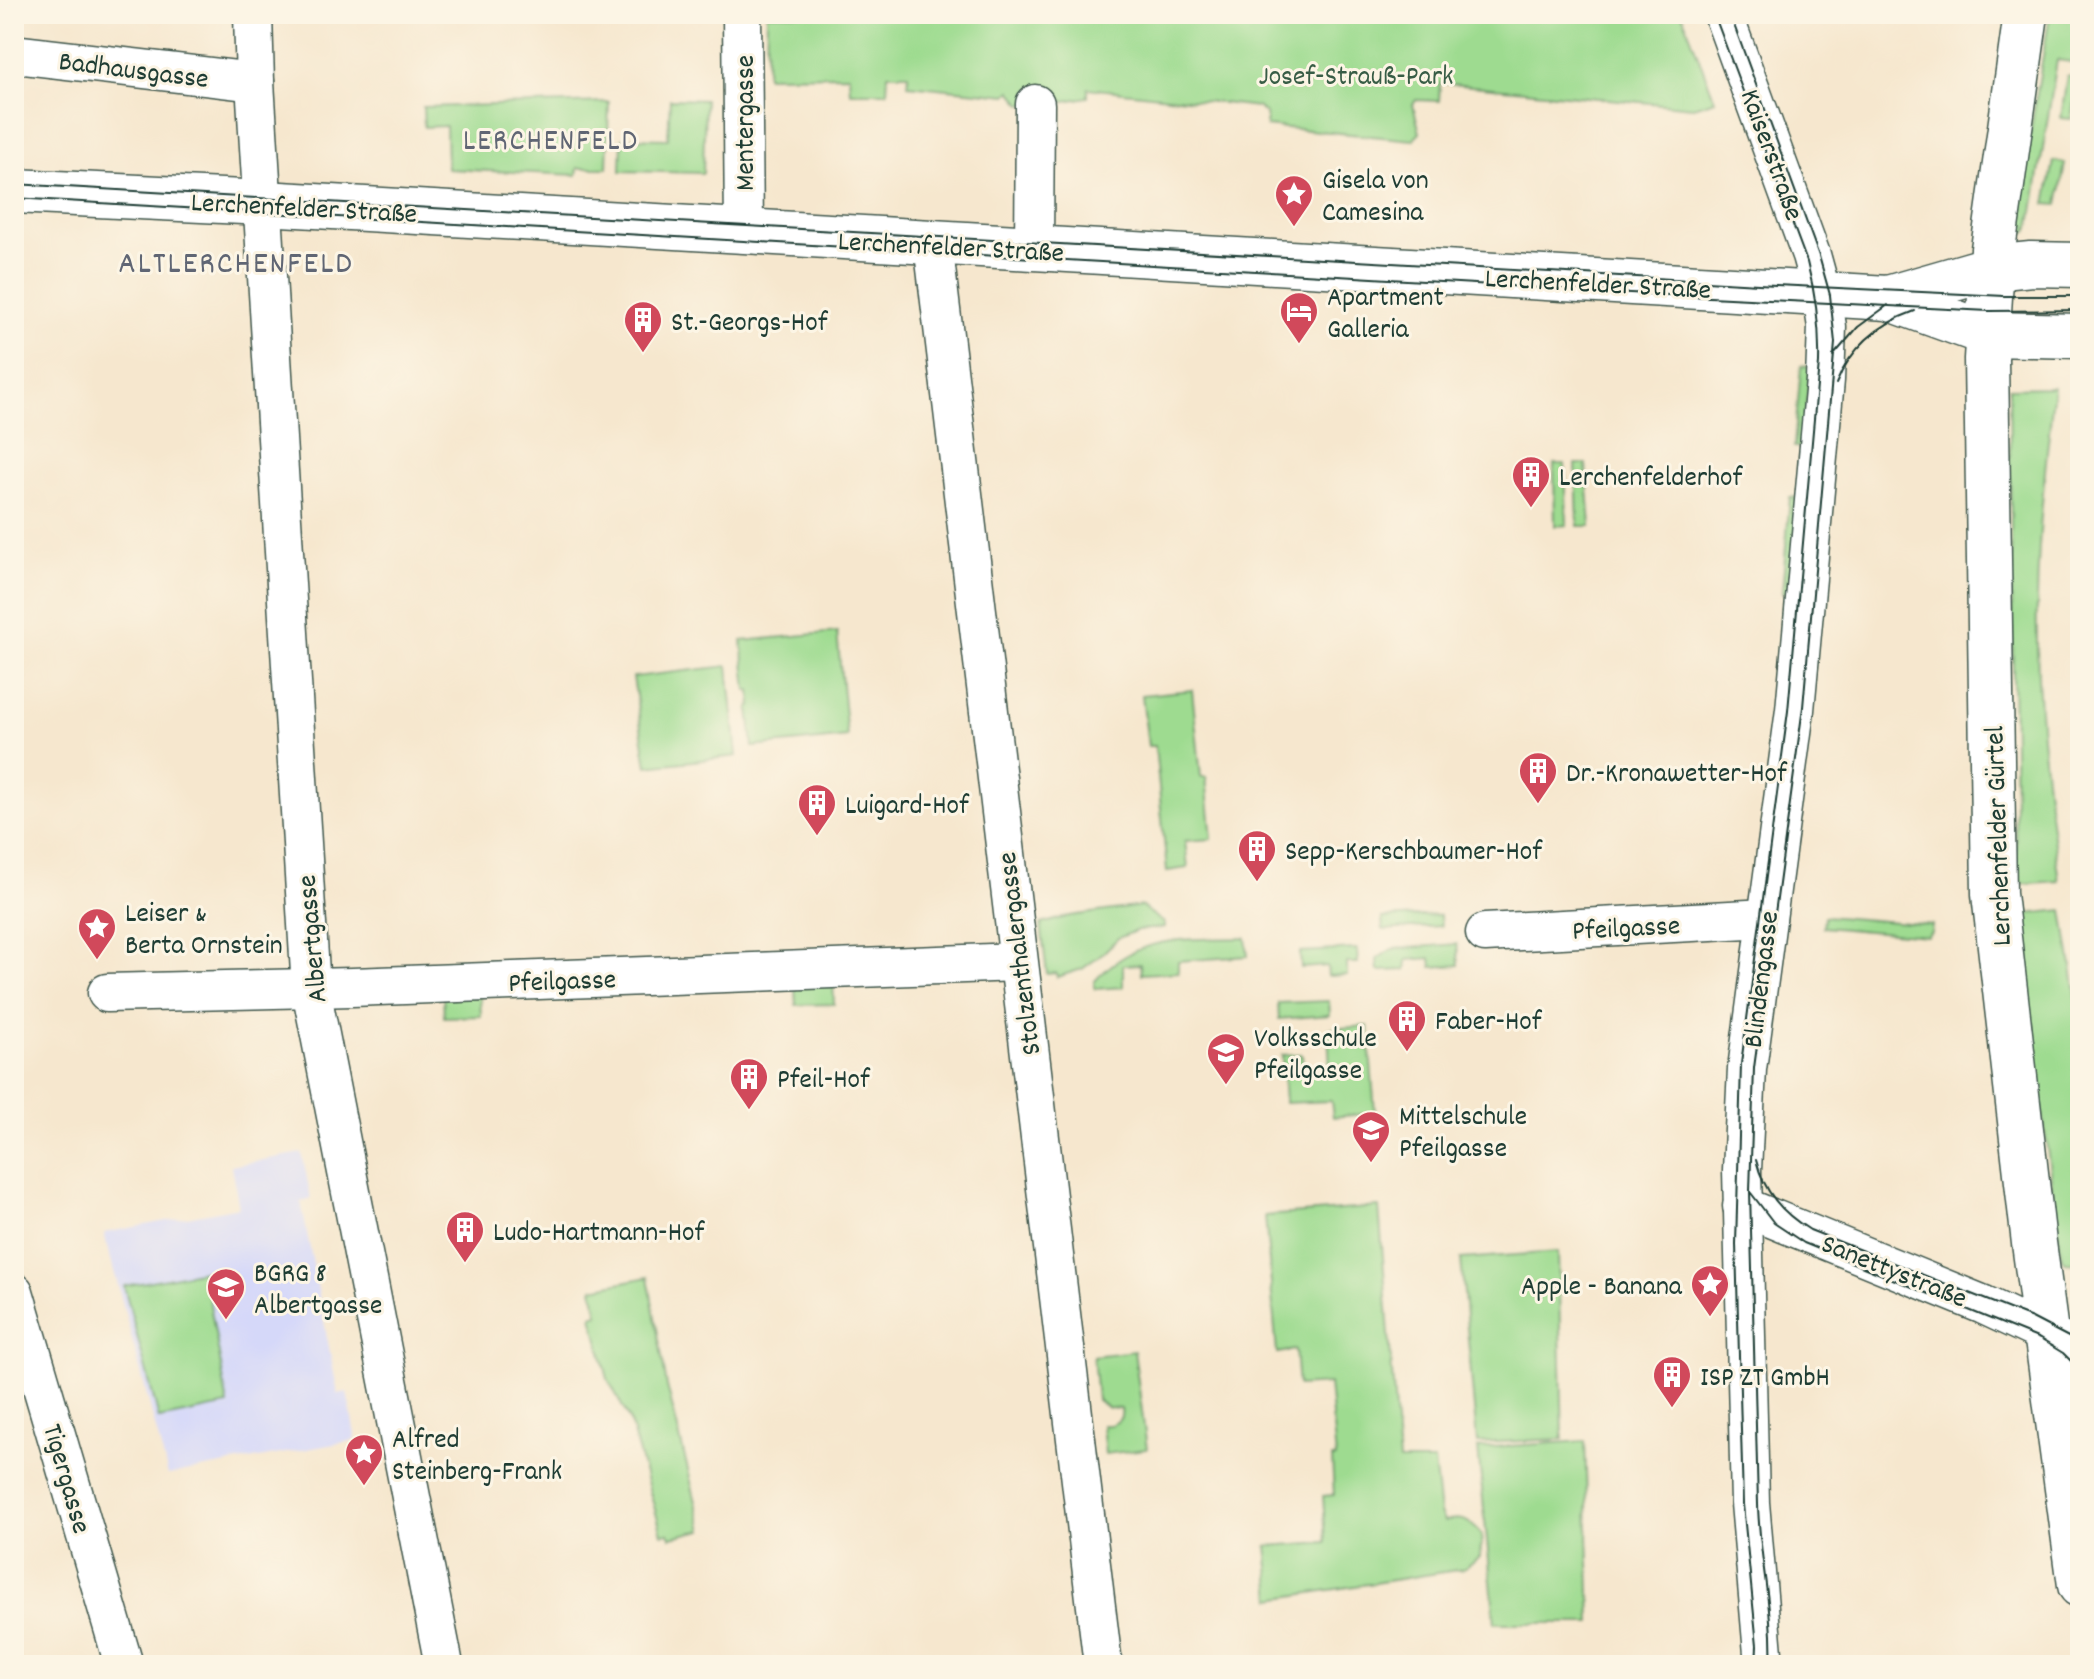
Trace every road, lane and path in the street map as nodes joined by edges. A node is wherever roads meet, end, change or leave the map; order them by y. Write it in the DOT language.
graph roads {
  1 [pos="253,14"];
  2 [pos="742,14"];
  3 [pos="1723,14"];
  4 [pos="2026,14"];
  5 [pos="14,54"];
  6 [pos="255,82"];
  7 [pos="1035,104"];
  8 [pos="14,191"];
  9 [pos="264,203"];
  10 [pos="744,233"];
  11 [pos="933,243"];
  12 [pos="1034,249"];
  13 [pos="2080,265"];
  14 [pos="1992,268"];
  15 [pos="1822,295"];
  16 [pos="1888,298"];
  17 [pos="1988,334"];
  18 [pos="2080,336"];
  19 [pos="1767,918"];
  20 [pos="1485,933"];
  21 [pos="1018,962"];
  22 [pos="311,989"];
  23 [pos="107,993"];
  24 [pos="1742,1206"];
  25 [pos="14,1292"];
  26 [pos="2063,1343"];
  27 [pos="2073,1475"];
  28 [pos="2080,1585"];
  29 [pos="124,1665"];
  30 [pos="444,1665"];
  31 [pos="1103,1665"];
  32 [pos="1764,1665"];
  1 -- 6 [label="street, Albertgasse"];
  2 -- 10 [label="street, Mentergasse"];
  3 -- 15 [label="street, Kaiserstraße"];
  4 -- 14 [label="main road, Lerchenfelder Gürtel"];
  5 -- 6 [label="street, Badhausgasse"];
  6 -- 9 [label="street, Albertgasse"];
  7 -- 12 [label="street"];
  8 -- 9 [label="main road, Lerchenfelder Straße"];
  9 -- 10 [label="main road, Lerchenfelder Straße"];
  9 -- 22 [label="street, Albertgasse"];
  10 -- 11 [label="main road, Lerchenfelder Straße"];
  11 -- 12 [label="main road, Lerchenfelder Straße"];
  11 -- 21 [label="street, Stolzenthalergasse"];
  12 -- 15 [label="main road, Lerchenfelder Straße"];
  13 -- 14 [label="main road"];
  14 -- 16 [label="main road, Lerchenfelder Straße"];
  14 -- 17 [label="main road, Lerchenfelder Gürtel"];
  15 -- 16 [label="main road, Lerchenfelder Straße"];
  15 -- 19 [label="street, Blindengasse"];
  16 -- 17 [label="main road, Lerchenfelder Straße"];
  17 -- 18 [label="main road"];
  17 -- 26 [label="main road, Lerchenfelder Gürtel"];
  19 -- 20 [label="street, Pfeilgasse"];
  19 -- 24 [label="street, Blindengasse"];
  21 -- 22 [label="street, Pfeilgasse"];
  21 -- 31 [label="street, Stolzenthalergasse"];
  22 -- 23 [label="street, Pfeilgasse"];
  22 -- 30 [label="street, Albertgasse"];
  24 -- 26 [label="street, Sanettystraße"];
  24 -- 32 [label="street, Blindengasse"];
  25 -- 29 [label="street, Tigergasse"];
  26 -- 27 [label="main road, Lerchenfelder Gürtel"];
  27 -- 28 [label="main road, Lerchenfelder Gürtel"];
}
